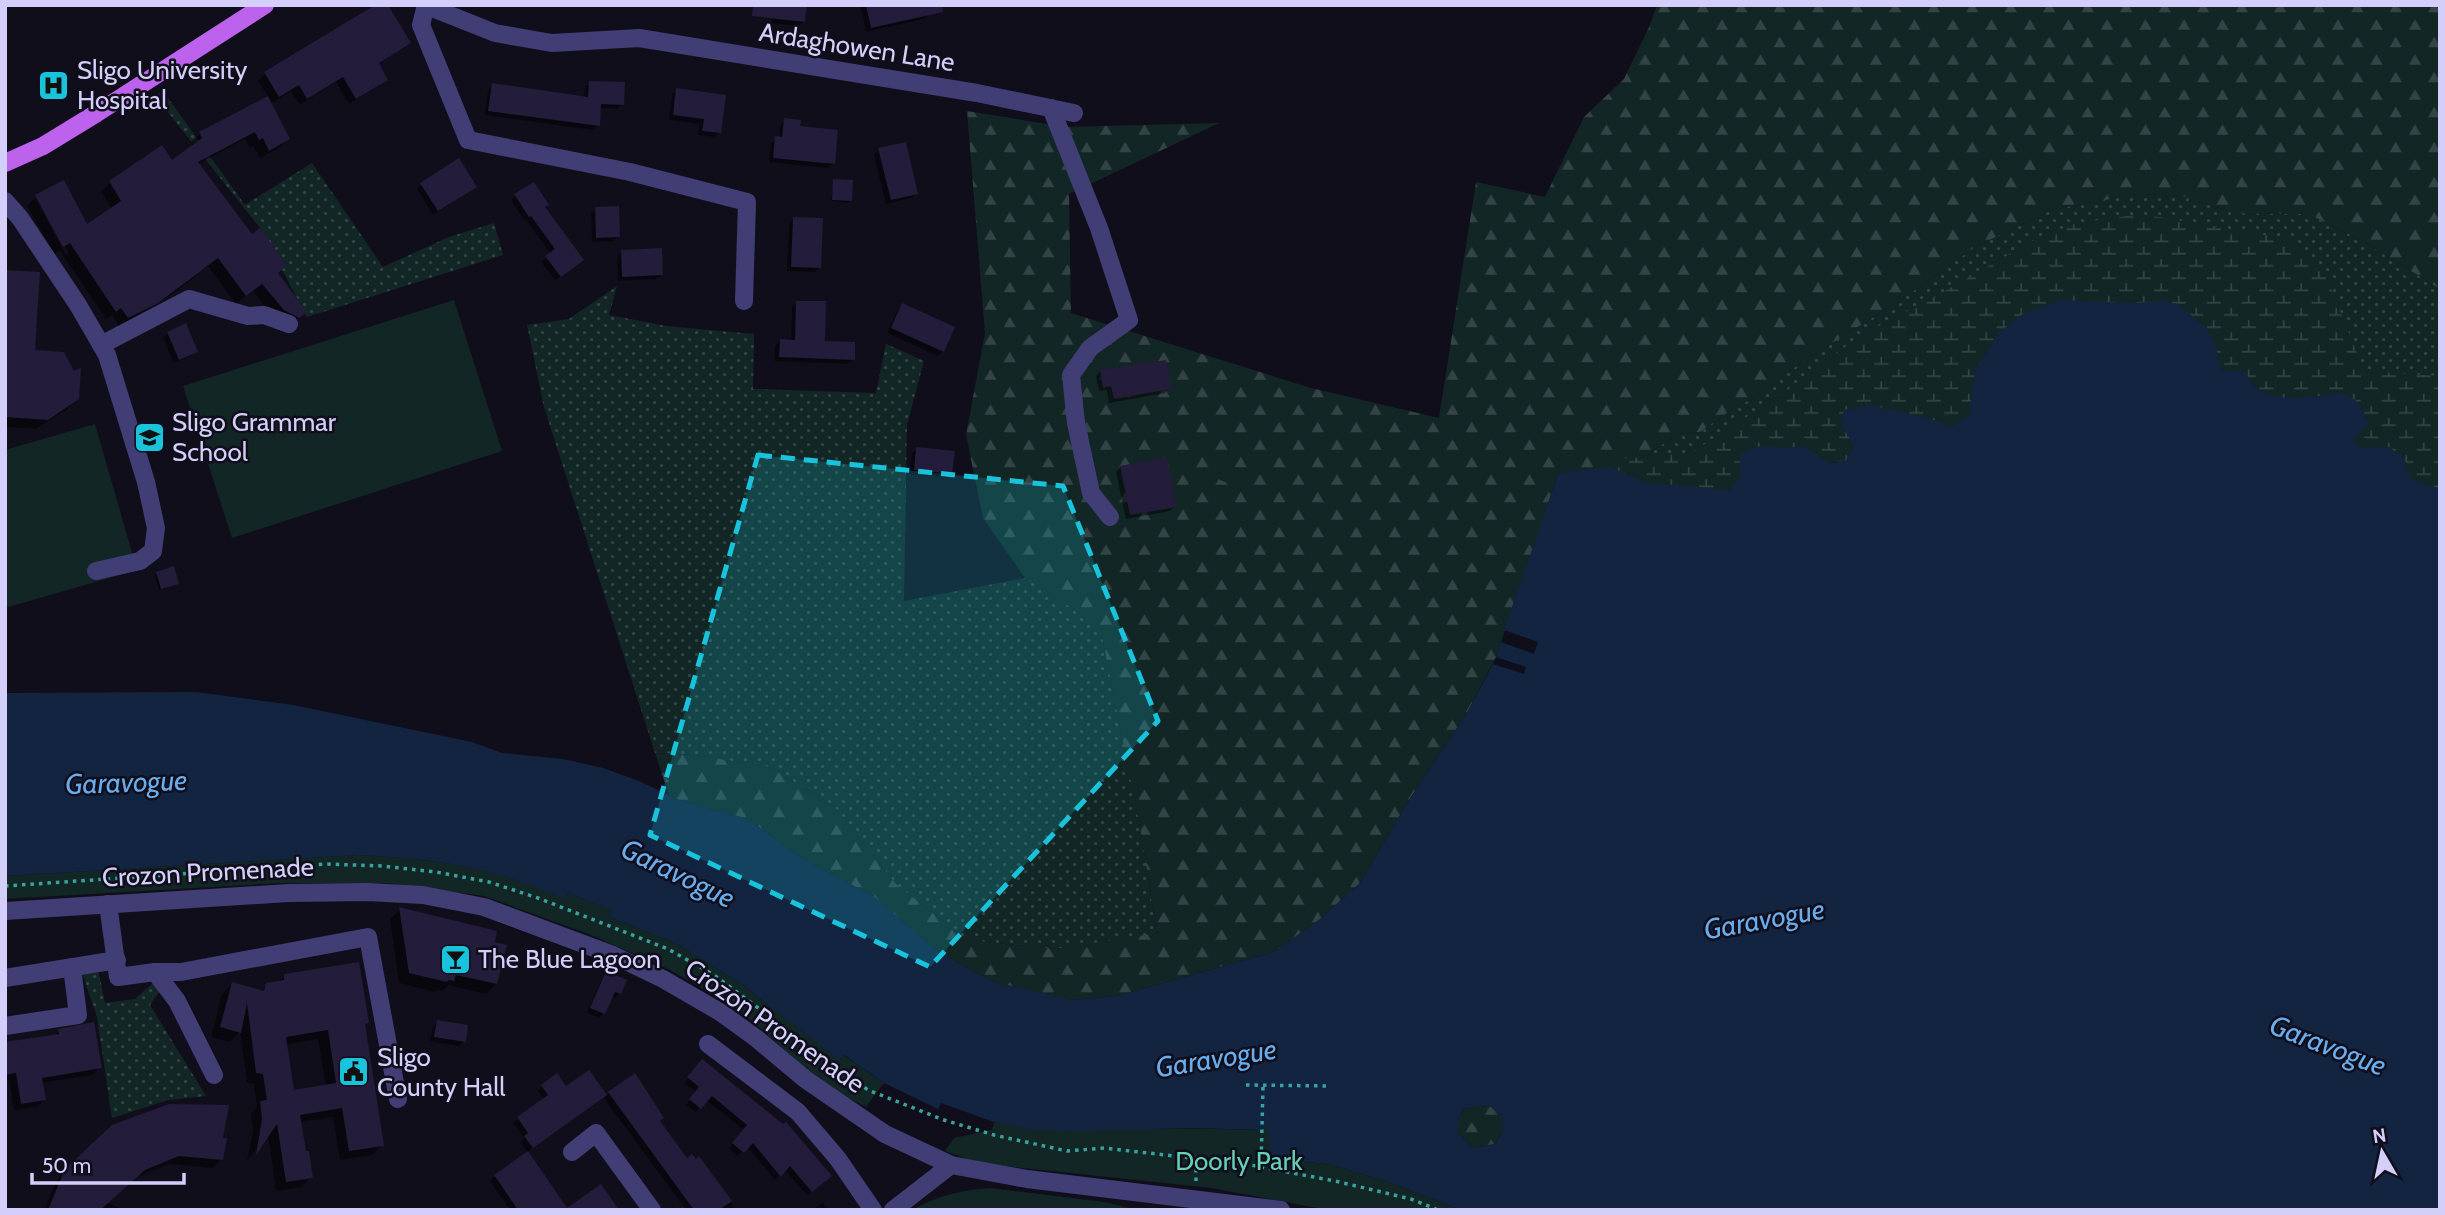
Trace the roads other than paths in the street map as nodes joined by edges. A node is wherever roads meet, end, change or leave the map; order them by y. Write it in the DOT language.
graph roads {
  1 [pos="265,5"];
  2 [pos="427,6"];
  3 [pos="1051,108"];
  4 [pos="1074,113"];
  5 [pos="5,163"];
  6 [pos="5,201"];
  7 [pos="744,301"];
  8 [pos="289,324"];
  9 [pos="102,345"];
  10 [pos="1110,517"];
  11 [pos="96,572"];
  12 [pos="108,904"];
  13 [pos="5,911"];
  14 [pos="117,960"];
  15 [pos="72,967"];
  16 [pos="155,972"];
  17 [pos="5,978"];
  18 [pos="5,1026"];
  19 [pos="708,1044"];
  20 [pos="214,1075"];
  21 [pos="398,1099"];
  22 [pos="572,1152"];
  23 [pos="951,1165"];
  24 [pos="1180,1203"];
  25 [pos="652,1210"];
  26 [pos="873,1210"];
  27 [pos="893,1210"];
  28 [pos="1281,1210"];
  1 -- 5 [label="main road"];
  2 -- 3 [label="street, Ardaghowen Lane"];
  2 -- 7 [label="street, Ardaghowen Lane"];
  3 -- 4 [label="street, Ardaghowen Lane"];
  3 -- 10 [label="street"];
  6 -- 9 [label="street"];
  8 -- 9 [label="street"];
  9 -- 11 [label="street"];
  12 -- 13 [label="street, Crozon Promenade"];
  12 -- 14 [label="street"];
  12 -- 23 [label="street, Crozon Promenade"];
  14 -- 15 [label="street"];
  14 -- 16 [label="street"];
  15 -- 17 [label="street"];
  15 -- 18 [label="street"];
  16 -- 20 [label="street"];
  16 -- 21 [label="street"];
  19 -- 26 [label="street"];
  22 -- 25 [label="street"];
  23 -- 24 [label="street, Crozon Promenade"];
  23 -- 27 [label="street"];
  24 -- 28 [label="street"];
}
